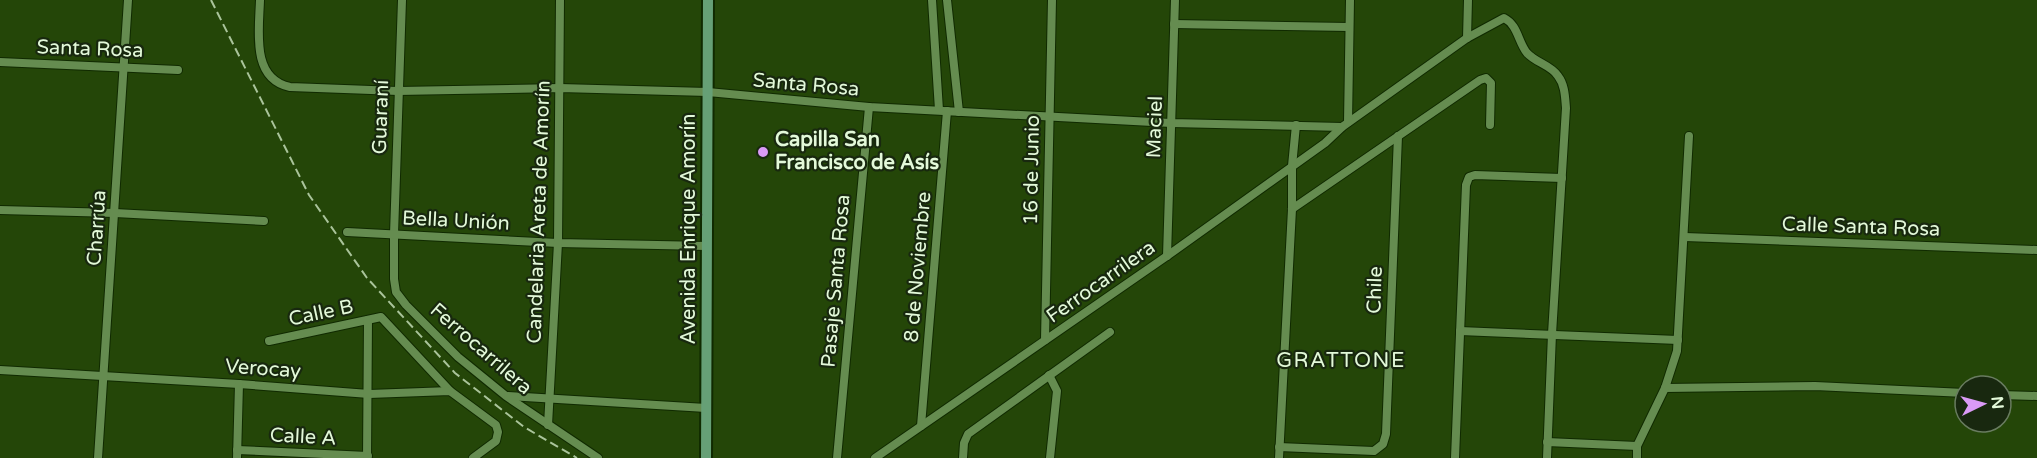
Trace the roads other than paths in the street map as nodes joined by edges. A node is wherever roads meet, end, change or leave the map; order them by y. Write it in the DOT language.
graph roads {
  1 [pos="129,0"];
  2 [pos="260,0"];
  3 [pos="402,0"];
  4 [pos="560,0"];
  5 [pos="708,0"];
  6 [pos="932,0"];
  7 [pos="947,0"];
  8 [pos="1052,0"];
  9 [pos="1175,0"];
  10 [pos="1350,0"];
  11 [pos="1468,0"];
  12 [pos="1174,24"];
  13 [pos="1349,27"];
  14 [pos="1467,38"];
  15 [pos="0,62"];
  16 [pos="123,67"];
  17 [pos="178,70"];
  18 [pos="560,88"];
  19 [pos="398,91"];
  20 [pos="708,93"];
  21 [pos="869,107"];
  22 [pos="943,111"];
  23 [pos="959,112"];
  24 [pos="1049,117"];
  25 [pos="1171,123"];
  26 [pos="1345,124"];
  27 [pos="1296,125"];
  28 [pos="1490,125"];
  29 [pos="1398,136"];
  30 [pos="1689,136"];
  31 [pos="1292,166"];
  32 [pos="1562,178"];
  33 [pos="1292,209"];
  34 [pos="0,210"];
  35 [pos="115,213"];
  36 [pos="264,221"];
  37 [pos="347,232"];
  38 [pos="394,234"];
  39 [pos="1684,237"];
  40 [pos="558,243"];
  41 [pos="707,246"];
  42 [pos="2037,250"];
  43 [pos="1167,255"];
  44 [pos="369,320"];
  45 [pos="1460,331"];
  46 [pos="1110,332"];
  47 [pos="1552,334"];
  48 [pos="1045,340"];
  49 [pos="1678,340"];
  50 [pos="269,341"];
  51 [pos="0,370"];
  52 [pos="1049,375"];
  53 [pos="103,376"];
  54 [pos="239,384"];
  55 [pos="1665,388"];
  56 [pos="450,391"];
  57 [pos="1953,392"];
  58 [pos="369,394"];
  59 [pos="2013,395"];
  60 [pos="506,396"];
  61 [pos="2037,396"];
  62 [pos="548,399"];
  63 [pos="706,408"];
  64 [pos="548,424"];
  65 [pos="921,426"];
  66 [pos="1547,442"];
  67 [pos="1279,447"];
  68 [pos="1637,447"];
  69 [pos="237,454"];
  70 [pos="367,457"];
  71 [pos="98,458"];
  72 [pos="473,458"];
  73 [pos="598,458"];
  74 [pos="706,458"];
  75 [pos="837,458"];
  76 [pos="874,458"];
  77 [pos="963,458"];
  78 [pos="1050,458"];
  79 [pos="1279,458"];
  80 [pos="1455,458"];
  81 [pos="1547,458"];
  82 [pos="1637,458"];
  1 -- 16 [label="street, Charrúa"];
  2 -- 19 [label="street, Santa Rosa"];
  3 -- 19 [label="street, Guaraní"];
  4 -- 18 [label="street, Candelaria Areta de Amorín"];
  5 -- 20 [label="street, Avenida Enrique Amorín"];
  6 -- 22 [label="street, 8 de Noviembre"];
  7 -- 23 [label="street"];
  8 -- 24 [label="street, 16 de Junio"];
  9 -- 12 [label="street, Maciel"];
  10 -- 13 [label="street"];
  11 -- 14 [label="street"];
  12 -- 13 [label="street"];
  12 -- 25 [label="street, Maciel"];
  13 -- 26 [label="street"];
  14 -- 26 [label="street, Ferrocarrilera"];
  14 -- 32 [label="street, Ferrocarrilera"];
  15 -- 16 [label="street, Santa Rosa"];
  16 -- 17 [label="street, Santa Rosa"];
  16 -- 35 [label="street, Charrúa"];
  18 -- 19 [label="street, Santa Rosa"];
  18 -- 20 [label="street, Santa Rosa"];
  18 -- 40 [label="street, Candelaria Areta de Amorín"];
  19 -- 38 [label="street, Guaraní"];
  20 -- 21 [label="street, Santa Rosa"];
  20 -- 41 [label="street, Avenida Enrique Amorín"];
  21 -- 22 [label="street, Santa Rosa"];
  21 -- 75 [label="street, Pasaje Santa Rosa"];
  22 -- 23 [label="street, Santa Rosa"];
  22 -- 65 [label="street, 8 de Noviembre"];
  23 -- 24 [label="street, Santa Rosa"];
  24 -- 25 [label="street, Santa Rosa"];
  24 -- 48 [label="street, 16 de Junio"];
  25 -- 27 [label="street, Santa Rosa"];
  25 -- 43 [label="street, Maciel"];
  26 -- 27 [label="street, Santa Rosa"];
  26 -- 31 [label="street, Ferrocarrilera"];
  27 -- 31 [label="street"];
  28 -- 29 [label="street"];
  29 -- 33 [label="street"];
  29 -- 67 [label="street, Chile"];
  30 -- 39 [label="street"];
  31 -- 33 [label="street"];
  31 -- 43 [label="street, Ferrocarrilera"];
  32 -- 45 [label="street"];
  32 -- 47 [label="street"];
  33 -- 67 [label="street"];
  34 -- 35 [label="street"];
  35 -- 36 [label="street"];
  35 -- 53 [label="street, Charrúa"];
  37 -- 38 [label="street, Bella Unión"];
  38 -- 40 [label="street, Bella Unión"];
  38 -- 60 [label="street, Ferrocarrilera"];
  39 -- 42 [label="street, Calle Santa Rosa"];
  39 -- 49 [label="street"];
  40 -- 41 [label="street, Bella Unión"];
  40 -- 62 [label="street, Candelaria Areta de Amorín"];
  41 -- 63 [label="street, Avenida Enrique Amorín"];
  43 -- 48 [label="street, Ferrocarrilera"];
  44 -- 50 [label="street, Calle B"];
  44 -- 56 [label="street, Calle B"];
  44 -- 58 [label="street"];
  45 -- 47 [label="street"];
  45 -- 80 [label="street"];
  46 -- 52 [label="street"];
  47 -- 49 [label="street"];
  47 -- 66 [label="street"];
  48 -- 65 [label="street, Ferrocarrilera"];
  49 -- 55 [label="street"];
  51 -- 53 [label="street, Verocay"];
  52 -- 77 [label="street"];
  52 -- 78 [label="street"];
  53 -- 54 [label="street, Verocay"];
  53 -- 71 [label="street, Charrúa"];
  54 -- 58 [label="street, Verocay"];
  54 -- 69 [label="street"];
  55 -- 57 [label="street"];
  55 -- 68 [label="street"];
  56 -- 58 [label="street, Verocay"];
  56 -- 72 [label="street"];
  58 -- 70 [label="street"];
  59 -- 61 [label="street"];
  60 -- 62 [label="street"];
  60 -- 64 [label="street, Ferrocarrilera"];
  62 -- 63 [label="street"];
  62 -- 64 [label="street, Candelaria Areta de Amorín"];
  63 -- 74 [label="street, Avenida Enrique Amorín"];
  64 -- 73 [label="street, Ferrocarrilera"];
  65 -- 76 [label="street, Ferrocarrilera"];
  66 -- 68 [label="street"];
  66 -- 81 [label="street"];
  67 -- 79 [label="street"];
  68 -- 82 [label="street"];
  69 -- 70 [label="street, Calle A"];
}
